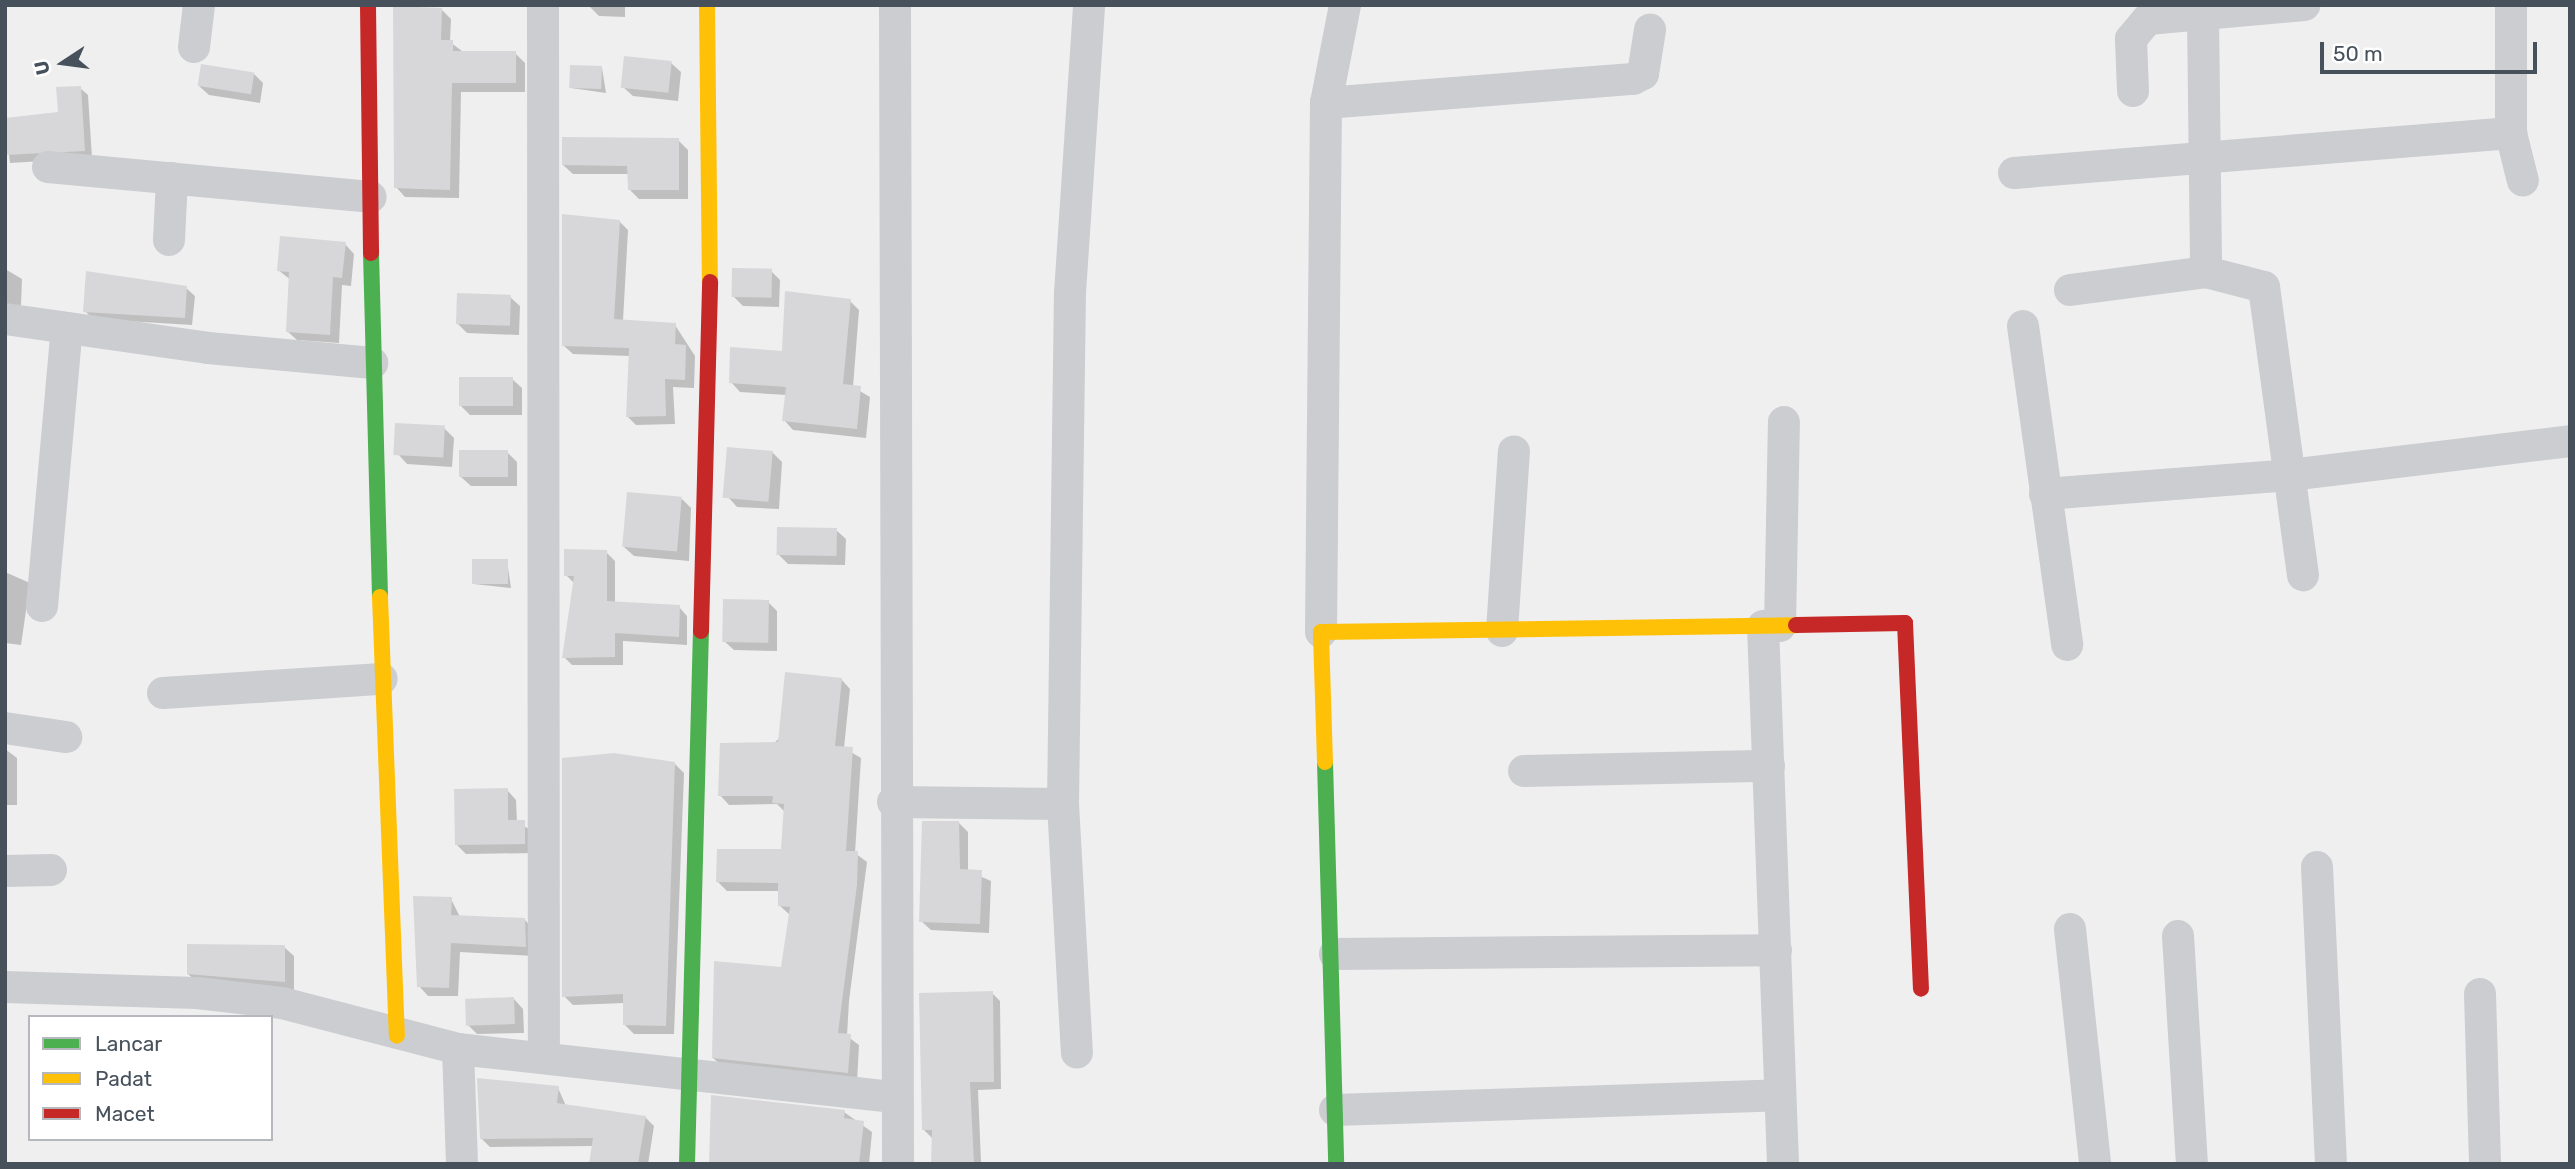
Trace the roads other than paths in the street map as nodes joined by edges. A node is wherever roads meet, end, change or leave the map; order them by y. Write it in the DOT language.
graph roads {
  1 [pos="199,5"];
  2 [pos="368,5"];
  3 [pos="543,5"];
  4 [pos="707,5"];
  5 [pos="895,5"];
  6 [pos="1089,5"];
  7 [pos="1345,5"];
  8 [pos="2304,5"];
  9 [pos="2511,5"];
  10 [pos="2203,16"];
  11 [pos="1650,30"];
  12 [pos="194,47"];
  13 [pos="2133,91"];
  14 [pos="1326,103"];
  15 [pos="2511,133"];
  16 [pos="2206,159"];
  17 [pos="48,167"];
  18 [pos="2014,173"];
  19 [pos="172,178"];
  20 [pos="2523,181"];
  21 [pos="371,197"];
  22 [pos="169,240"];
  23 [pos="2206,272"];
  24 [pos="2070,290"];
  25 [pos="5,319"];
  26 [pos="2023,326"];
  27 [pos="67,328"];
  28 [pos="372,363"];
  29 [pos="1784,422"];
  30 [pos="2570,441"];
  31 [pos="1514,451"];
  32 [pos="2290,475"];
  33 [pos="2045,494"];
  34 [pos="2303,575"];
  35 [pos="42,606"];
  36 [pos="1772,626"];
  37 [pos="1502,631"];
  38 [pos="1321,632"];
  39 [pos="2067,645"];
  40 [pos="382,679"];
  41 [pos="163,693"];
  42 [pos="5,728"];
  43 [pos="66,737"];
  44 [pos="1769,766"];
  45 [pos="1524,771"];
  46 [pos="893,802"];
  47 [pos="1063,804"];
  48 [pos="2317,867"];
  49 [pos="51,870"];
  50 [pos="5,871"];
  51 [pos="2070,929"];
  52 [pos="2178,936"];
  53 [pos="1776,950"];
  54 [pos="1335,954"];
  55 [pos="5,986"];
  56 [pos="1921,989"];
  57 [pos="2480,994"];
  58 [pos="397,1036"];
  59 [pos="458,1049"];
  60 [pos="1077,1053"];
  61 [pos="544,1056"];
  62 [pos="692,1072"];
  63 [pos="1780,1095"];
  64 [pos="896,1097"];
  65 [pos="1335,1110"];
  66 [pos="462,1164"];
  67 [pos="687,1164"];
  68 [pos="898,1164"];
  69 [pos="1336,1164"];
  70 [pos="1783,1164"];
  71 [pos="2095,1164"];
  72 [pos="2192,1164"];
  73 [pos="2330,1164"];
  74 [pos="2485,1164"];
  1 -- 12 [label="street"];
  2 -- 21 [label="street"];
  3 -- 61 [label="street"];
  4 -- 62 [label="street"];
  5 -- 46 [label="street"];
  6 -- 47 [label="street"];
  7 -- 14 [label="street"];
  8 -- 10 [label="street"];
  9 -- 15 [label="street"];
  10 -- 13 [label="street"];
  10 -- 16 [label="street"];
  11 -- 14 [label="street"];
  14 -- 38 [label="street"];
  15 -- 16 [label="street"];
  15 -- 20 [label="street"];
  16 -- 18 [label="street"];
  16 -- 23 [label="street"];
  17 -- 19 [label="street"];
  19 -- 21 [label="street"];
  19 -- 22 [label="street"];
  21 -- 28 [label="street"];
  23 -- 24 [label="street"];
  23 -- 32 [label="street"];
  25 -- 27 [label="street"];
  26 -- 33 [label="street"];
  27 -- 28 [label="street"];
  27 -- 35 [label="street"];
  28 -- 40 [label="street"];
  29 -- 36 [label="street"];
  30 -- 32 [label="street"];
  31 -- 37 [label="street"];
  32 -- 33 [label="street"];
  32 -- 34 [label="street"];
  33 -- 39 [label="street"];
  36 -- 37 [label="street"];
  36 -- 44 [label="street"];
  36 -- 56 [label="street"];
  37 -- 38 [label="street"];
  38 -- 54 [label="street"];
  40 -- 41 [label="street"];
  40 -- 58 [label="street"];
  42 -- 43 [label="street"];
  44 -- 45 [label="street"];
  44 -- 53 [label="street"];
  46 -- 47 [label="street"];
  46 -- 64 [label="street"];
  47 -- 60 [label="street"];
  48 -- 73 [label="street"];
  49 -- 50 [label="street"];
  51 -- 71 [label="street"];
  52 -- 72 [label="street"];
  53 -- 54 [label="street"];
  53 -- 63 [label="street"];
  54 -- 65 [label="street"];
  55 -- 58 [label="street"];
  57 -- 74 [label="street"];
  58 -- 59 [label="street"];
  59 -- 61 [label="street"];
  59 -- 66 [label="street"];
  61 -- 62 [label="street"];
  62 -- 64 [label="street"];
  62 -- 67 [label="street"];
  63 -- 65 [label="street"];
  63 -- 70 [label="street"];
  64 -- 68 [label="street"];
  65 -- 69 [label="street"];
}
